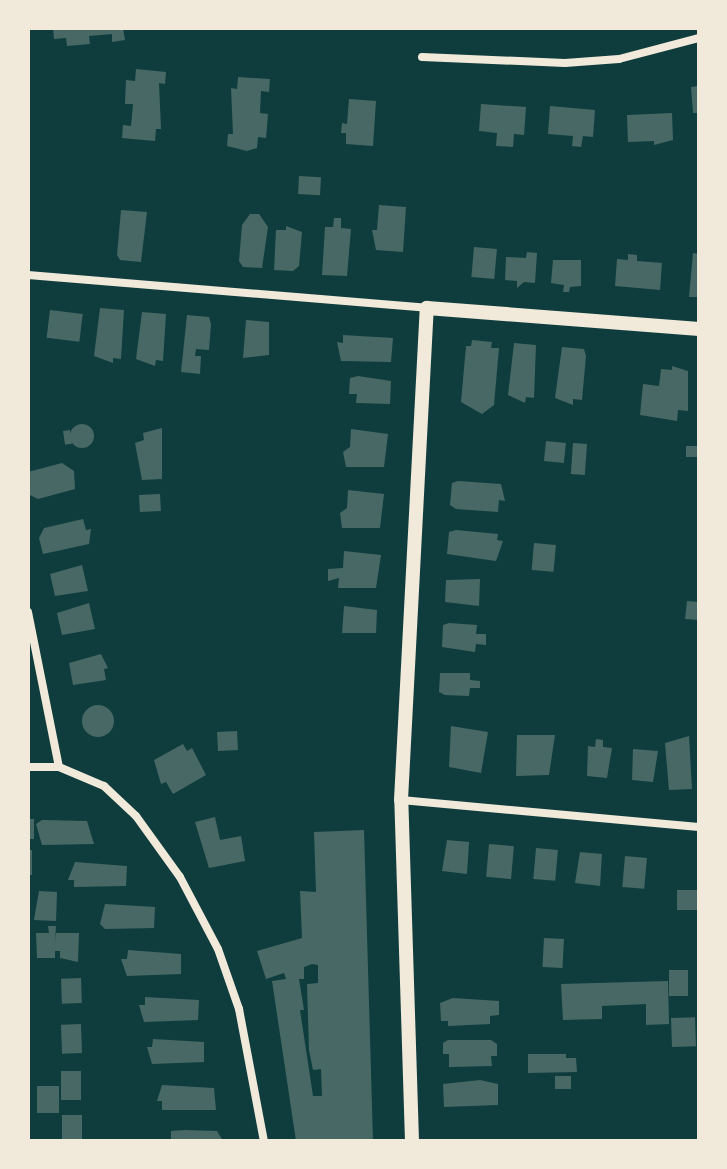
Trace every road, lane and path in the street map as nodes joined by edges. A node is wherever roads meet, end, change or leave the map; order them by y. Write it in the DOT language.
graph roads {
  1 [pos="699,38"];
  2 [pos="422,57"];
  3 [pos="28,275"];
  4 [pos="427,308"];
  5 [pos="699,329"];
  6 [pos="28,612"];
  7 [pos="28,767"];
  8 [pos="59,767"];
  9 [pos="401,800"];
  10 [pos="699,827"];
  11 [pos="264,1141"];
  12 [pos="412,1141"];
  1 -- 2 [label="street"];
  3 -- 4 [label="street"];
  4 -- 5 [label="street"];
  4 -- 9 [label="street"];
  6 -- 8 [label="street"];
  7 -- 8 [label="street"];
  8 -- 11 [label="street"];
  9 -- 10 [label="street"];
  9 -- 12 [label="street"];
}
